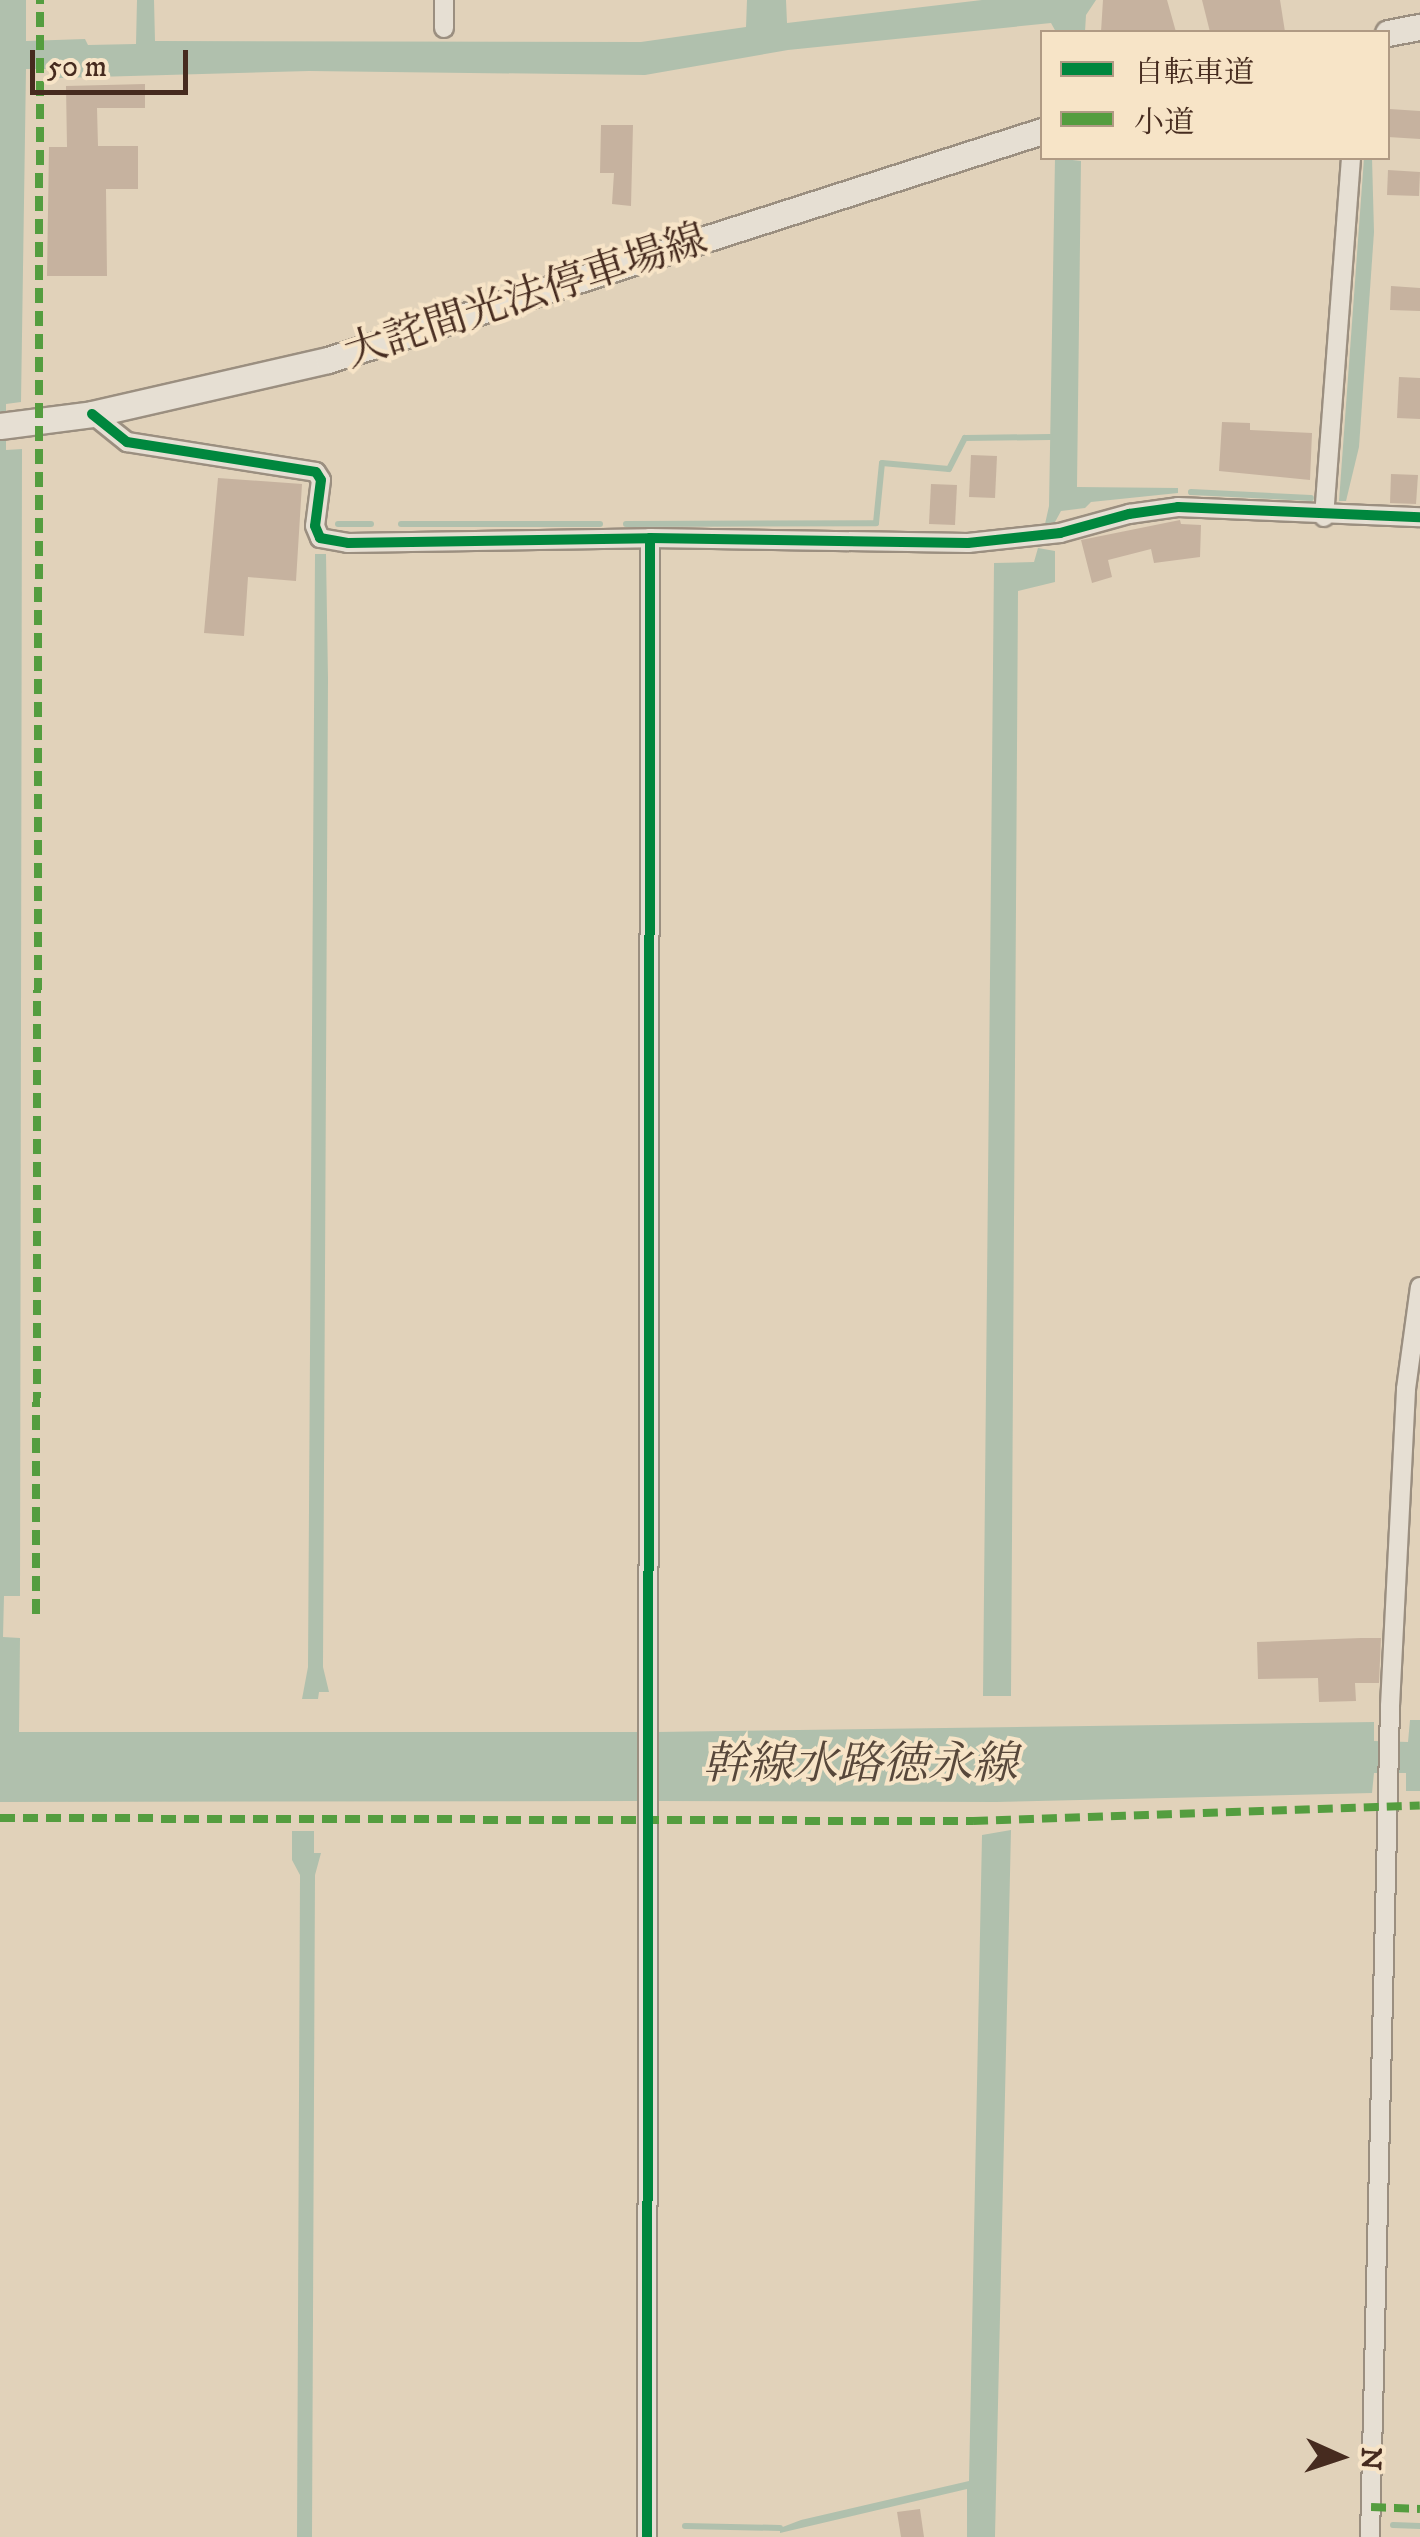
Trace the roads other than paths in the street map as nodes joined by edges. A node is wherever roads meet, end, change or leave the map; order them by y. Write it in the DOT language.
graph roads {
  1 [pos="444,0"];
  2 [pos="1420,27"];
  3 [pos="444,28"];
  4 [pos="1390,33"];
  5 [pos="1040,132"];
  6 [pos="1350,160"];
  7 [pos="92,414"];
  8 [pos="6,425"];
  9 [pos="1324,517"];
  10 [pos="1420,518"];
  11 [pos="650,538"];
  12 [pos="1420,1288"];
  13 [pos="647,2537"];
  14 [pos="1370,2537"];
  1 -- 3 [label="street"];
  2 -- 4 [label="main road"];
  5 -- 7 [label="main road, 大詫間光法停車場線"];
  6 -- 9 [label="street"];
  7 -- 8 [label="main road, 大詫間光法停車場線"];
  7 -- 11 [label="street"];
  9 -- 10 [label="street"];
  9 -- 11 [label="street"];
  11 -- 13 [label="street"];
  12 -- 14 [label="street"];
}
